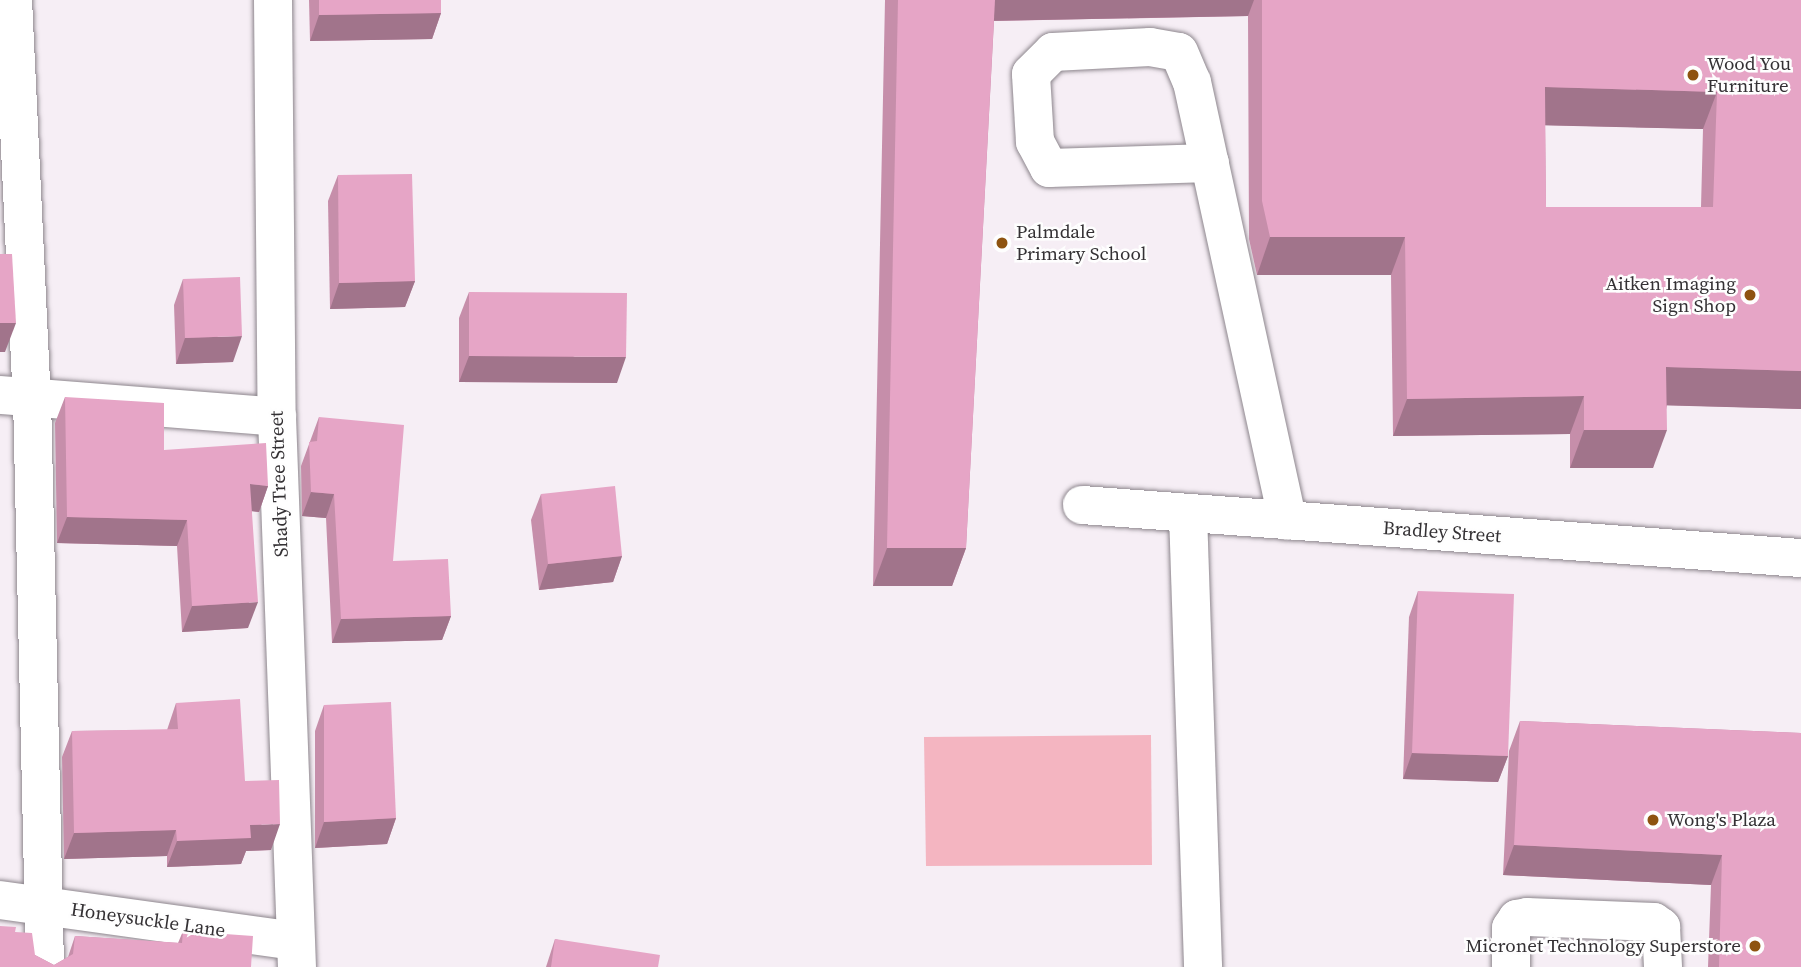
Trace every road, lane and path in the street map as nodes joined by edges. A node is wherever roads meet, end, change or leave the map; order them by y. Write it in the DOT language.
graph roads {
  1 [pos="13,0"];
  2 [pos="273,0"];
  3 [pos="1210,163"];
  4 [pos="16,397"];
  5 [pos="277,417"];
  6 [pos="1082,505"];
  7 [pos="1188,513"];
  8 [pos="1288,521"];
  9 [pos="1801,558"];
  10 [pos="0,900"];
  11 [pos="45,905"];
  12 [pos="296,954"];
  13 [pos="45,967"];
  14 [pos="1203,967"];
  15 [pos="1511,967"];
  16 [pos="1663,967"];
  1 -- 4 [label="street"];
  2 -- 5 [label="street, Shady Tree Street"];
  3 -- 3 [label="street"];
  3 -- 8 [label="street"];
  4 -- 5 [label="street"];
  4 -- 11 [label="street"];
  5 -- 12 [label="street, Shady Tree Street"];
  6 -- 7 [label="street, Bradley Street"];
  7 -- 8 [label="street, Bradley Street"];
  7 -- 14 [label="street"];
  8 -- 9 [label="street, Bradley Street"];
  10 -- 11 [label="street, Honeysuckle Lane"];
  11 -- 12 [label="street, Honeysuckle Lane"];
  11 -- 13 [label="street"];
  15 -- 16 [label="street"];
}
